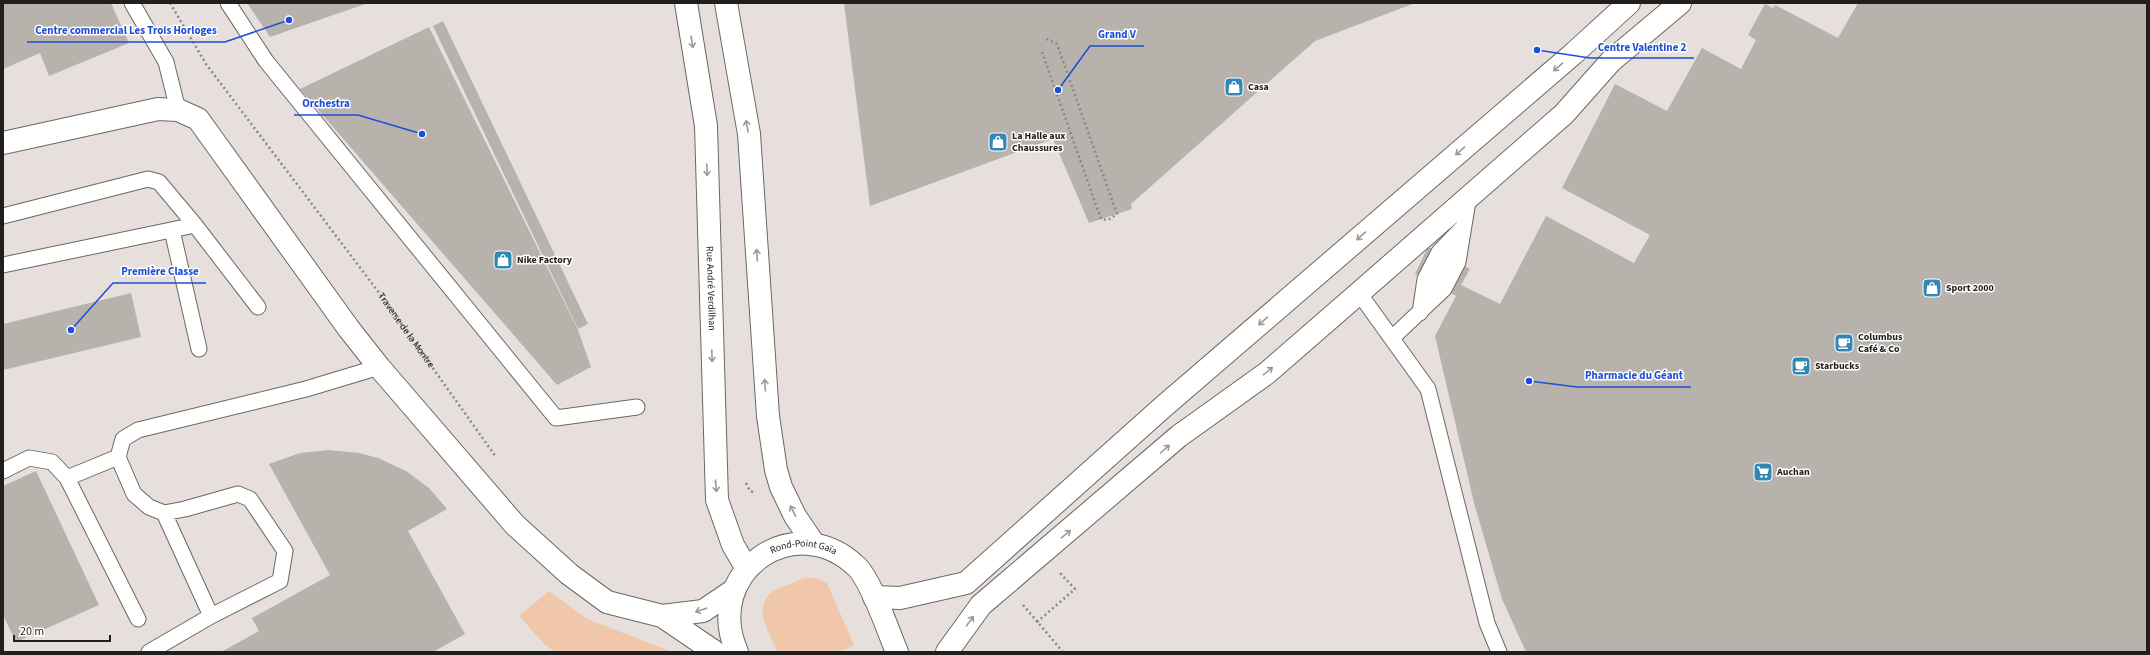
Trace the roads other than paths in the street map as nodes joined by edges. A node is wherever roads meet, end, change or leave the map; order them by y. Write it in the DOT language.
graph roads {
  1 [pos="132,3"];
  2 [pos="228,3"];
  3 [pos="686,3"];
  4 [pos="726,3"];
  5 [pos="1629,3"];
  6 [pos="1680,3"];
  7 [pos="178,110"];
  8 [pos="3,143"];
  9 [pos="1469,195"];
  10 [pos="3,216"];
  11 [pos="195,225"];
  12 [pos="172,230"];
  13 [pos="3,266"];
  14 [pos="1359,293"];
  15 [pos="258,307"];
  16 [pos="1392,338"];
  17 [pos="199,349"];
  18 [pos="379,368"];
  19 [pos="637,407"];
  20 [pos="118,458"];
  21 [pos="3,471"];
  22 [pos="67,478"];
  23 [pos="164,513"];
  24 [pos="814,544"];
  25 [pos="747,569"];
  26 [pos="734,590"];
  27 [pos="874,597"];
  28 [pos="211,616"];
  29 [pos="662,616"];
  30 [pos="138,619"];
  31 [pos="708,647"];
  32 [pos="149,652"];
  33 [pos="738,652"];
  34 [pos="897,652"];
  35 [pos="947,652"];
  36 [pos="1499,652"];
  1 -- 7 [label="lane"];
  2 -- 19 [label="lane"];
  3 -- 25 [label="street, Rue André Verdilhan, one-way"];
  24 -- 4 [label="street, one-way"];
  5 -- 27 [label="street, one-way"];
  6 -- 9 [label="street"];
  7 -- 8 [label="street"];
  7 -- 18 [label="street"];
  9 -- 14 [label="street"];
  9 -- 16 [label="lane"];
  10 -- 11 [label="lane"];
  11 -- 12 [label="lane"];
  11 -- 15 [label="lane"];
  12 -- 13 [label="lane"];
  12 -- 17 [label="lane"];
  14 -- 16 [label="lane"];
  35 -- 14 [label="street, one-way"];
  16 -- 36 [label="lane"];
  18 -- 20 [label="lane"];
  18 -- 29 [label="street"];
  20 -- 22 [label="lane"];
  20 -- 23 [label="lane"];
  21 -- 22 [label="lane"];
  22 -- 30 [label="lane"];
  23 -- 28 [label="lane"];
  23 -- 28 [label="lane"];
  24 -- 25 [label="street, Rond-Point Gaïa"];
  24 -- 27 [label="street, Rond-Point Gaïa"];
  25 -- 26 [label="street, Rond-Point Gaïa"];
  26 -- 29 [label="street, one-way"];
  26 -- 33 [label="street, Rond-Point Gaïa"];
  27 -- 34 [label="street, Rond-Point Gaïa"];
  28 -- 32 [label="lane"];
  29 -- 31 [label="street"];
}
